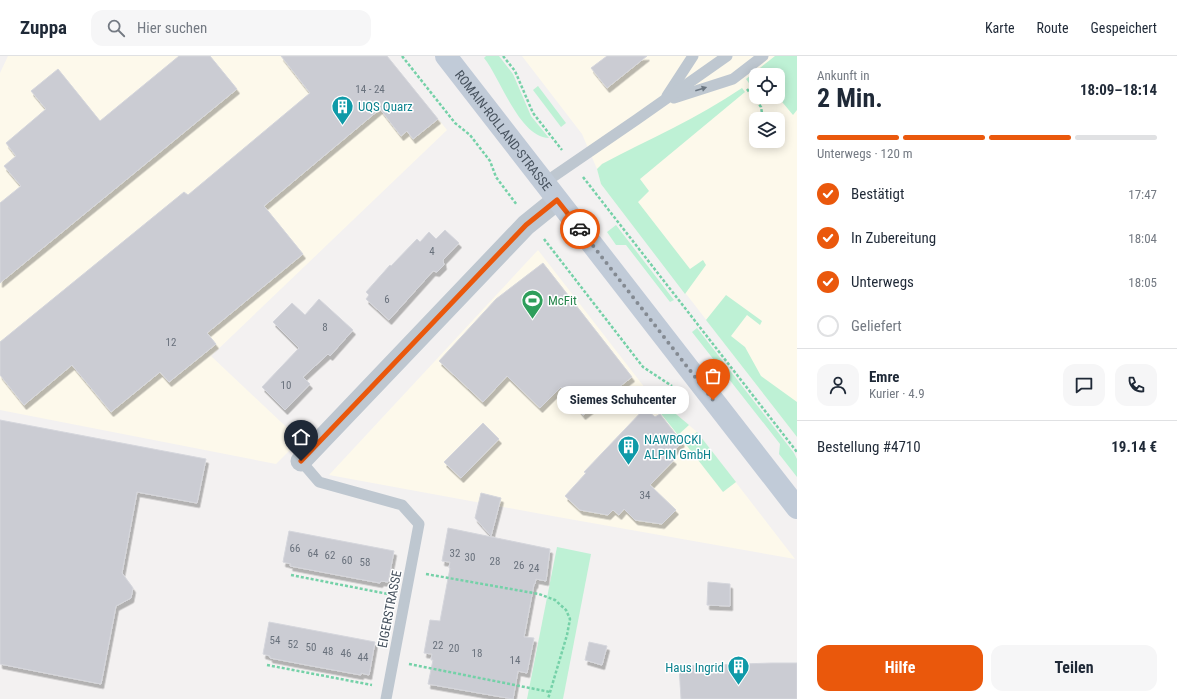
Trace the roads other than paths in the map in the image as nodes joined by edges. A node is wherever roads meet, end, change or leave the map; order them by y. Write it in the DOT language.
graph roads {
  1 [pos="446,56"];
  2 [pos="693,56"];
  3 [pos="727,56"];
  4 [pos="763,56"];
  5 [pos="664,101"];
  6 [pos="551,191"];
  7 [pos="301,461"];
  8 [pos="797,508"];
  9 [pos="387,694"];
  1 -- 6 [label="main road, ROMAIN-ROLLAND-STRASSE"];
  2 -- 5 [label="lane"];
  3 -- 5 [label="lane"];
  5 -- 4 [label="lane, one-way"];
  5 -- 6 [label="lane"];
  6 -- 7 [label="street"];
  6 -- 8 [label="main road, ROMAIN-ROLLAND-STRASSE"];
  7 -- 9 [label="lane, EIGERSTRASSE"];
}
